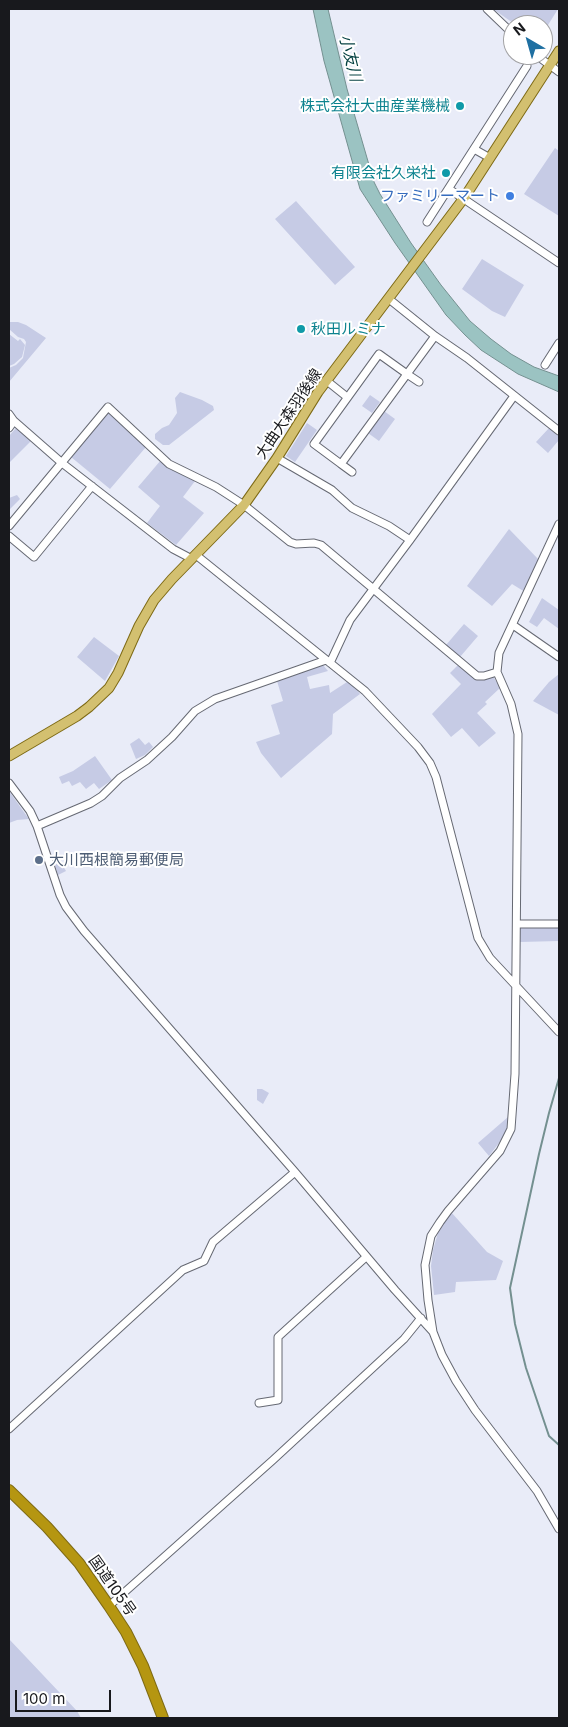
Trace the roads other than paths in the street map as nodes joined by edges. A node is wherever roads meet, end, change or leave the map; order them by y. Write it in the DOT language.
graph roads {
  1 [pos="487,9"];
  2 [pos="503,24"];
  3 [pos="550,65"];
  4 [pos="527,66"];
  5 [pos="559,72"];
  6 [pos="474,149"];
  7 [pos="490,158"];
  8 [pos="449,189"];
  9 [pos="464,198"];
  10 [pos="427,222"];
  11 [pos="559,264"];
  12 [pos="389,299"];
  13 [pos="435,336"];
  14 [pos="559,343"];
  15 [pos="545,365"];
  16 [pos="407,374"];
  17 [pos="327,381"];
  18 [pos="419,382"];
  19 [pos="514,396"];
  20 [pos="347,397"];
  21 [pos="9,414"];
  22 [pos="14,421"];
  23 [pos="9,428"];
  24 [pos="559,432"];
  25 [pos="277,458"];
  26 [pos="62,464"];
  27 [pos="341,464"];
  28 [pos="352,472"];
  29 [pos="92,486"];
  30 [pos="244,505"];
  31 [pos="559,524"];
  32 [pos="9,526"];
  33 [pos="9,536"];
  34 [pos="410,540"];
  35 [pos="194,557"];
  36 [pos="374,588"];
  37 [pos="513,625"];
  38 [pos="559,657"];
  39 [pos="328,661"];
  40 [pos="497,672"];
  41 [pos="9,756"];
  42 [pos="9,783"];
  43 [pos="36,826"];
  44 [pos="517,924"];
  45 [pos="559,924"];
  46 [pos="516,987"];
  47 [pos="559,1032"];
  48 [pos="295,1172"];
  49 [pos="366,1257"];
  50 [pos="421,1318"];
  51 [pos="433,1332"];
  52 [pos="259,1403"];
  53 [pos="9,1429"];
  54 [pos="9,1490"];
  55 [pos="559,1530"];
  56 [pos="109,1606"];
  57 [pos="163,1718"];
  1 -- 2 [label="street"];
  3 -- 5 [label="street"];
  3 -- 7 [label="main road, 大曲大森羽後線"];
  4 -- 6 [label="street"];
  6 -- 7 [label="street"];
  6 -- 8 [label="street"];
  7 -- 9 [label="main road, 大曲大森羽後線"];
  8 -- 9 [label="street"];
  8 -- 10 [label="street"];
  9 -- 11 [label="street"];
  9 -- 12 [label="main road, 大曲大森羽後線"];
  12 -- 13 [label="street"];
  12 -- 17 [label="main road, 大曲大森羽後線"];
  13 -- 16 [label="street"];
  13 -- 19 [label="street"];
  14 -- 15 [label="street"];
  16 -- 18 [label="street"];
  16 -- 20 [label="street"];
  16 -- 27 [label="street"];
  17 -- 20 [label="street"];
  17 -- 25 [label="main road, 大曲大森羽後線"];
  19 -- 24 [label="street"];
  19 -- 34 [label="street"];
  20 -- 27 [label="street"];
  21 -- 22 [label="street"];
  22 -- 23 [label="street"];
  22 -- 26 [label="street"];
  25 -- 30 [label="main road, 大曲大森羽後線"];
  25 -- 34 [label="street"];
  26 -- 29 [label="street"];
  26 -- 30 [label="street"];
  26 -- 32 [label="street"];
  27 -- 28 [label="street"];
  29 -- 33 [label="street"];
  29 -- 35 [label="street"];
  30 -- 35 [label="main road, 大曲大森羽後線"];
  30 -- 36 [label="street"];
  31 -- 37 [label="street"];
  34 -- 36 [label="street"];
  35 -- 39 [label="street"];
  35 -- 41 [label="main road, 大曲大森羽後線"];
  36 -- 39 [label="street"];
  36 -- 40 [label="street"];
  37 -- 38 [label="street"];
  37 -- 40 [label="street"];
  39 -- 43 [label="street"];
  39 -- 46 [label="street"];
  40 -- 44 [label="street"];
  42 -- 43 [label="street"];
  43 -- 48 [label="street"];
  44 -- 45 [label="street"];
  44 -- 46 [label="street"];
  46 -- 47 [label="street"];
  46 -- 51 [label="street"];
  48 -- 49 [label="street"];
  48 -- 53 [label="street"];
  49 -- 50 [label="street"];
  49 -- 52 [label="street"];
  50 -- 51 [label="street"];
  50 -- 56 [label="street"];
  51 -- 55 [label="street"];
  54 -- 56 [label="highway, 国道105号"];
  56 -- 57 [label="highway, 国道105号"];
}
